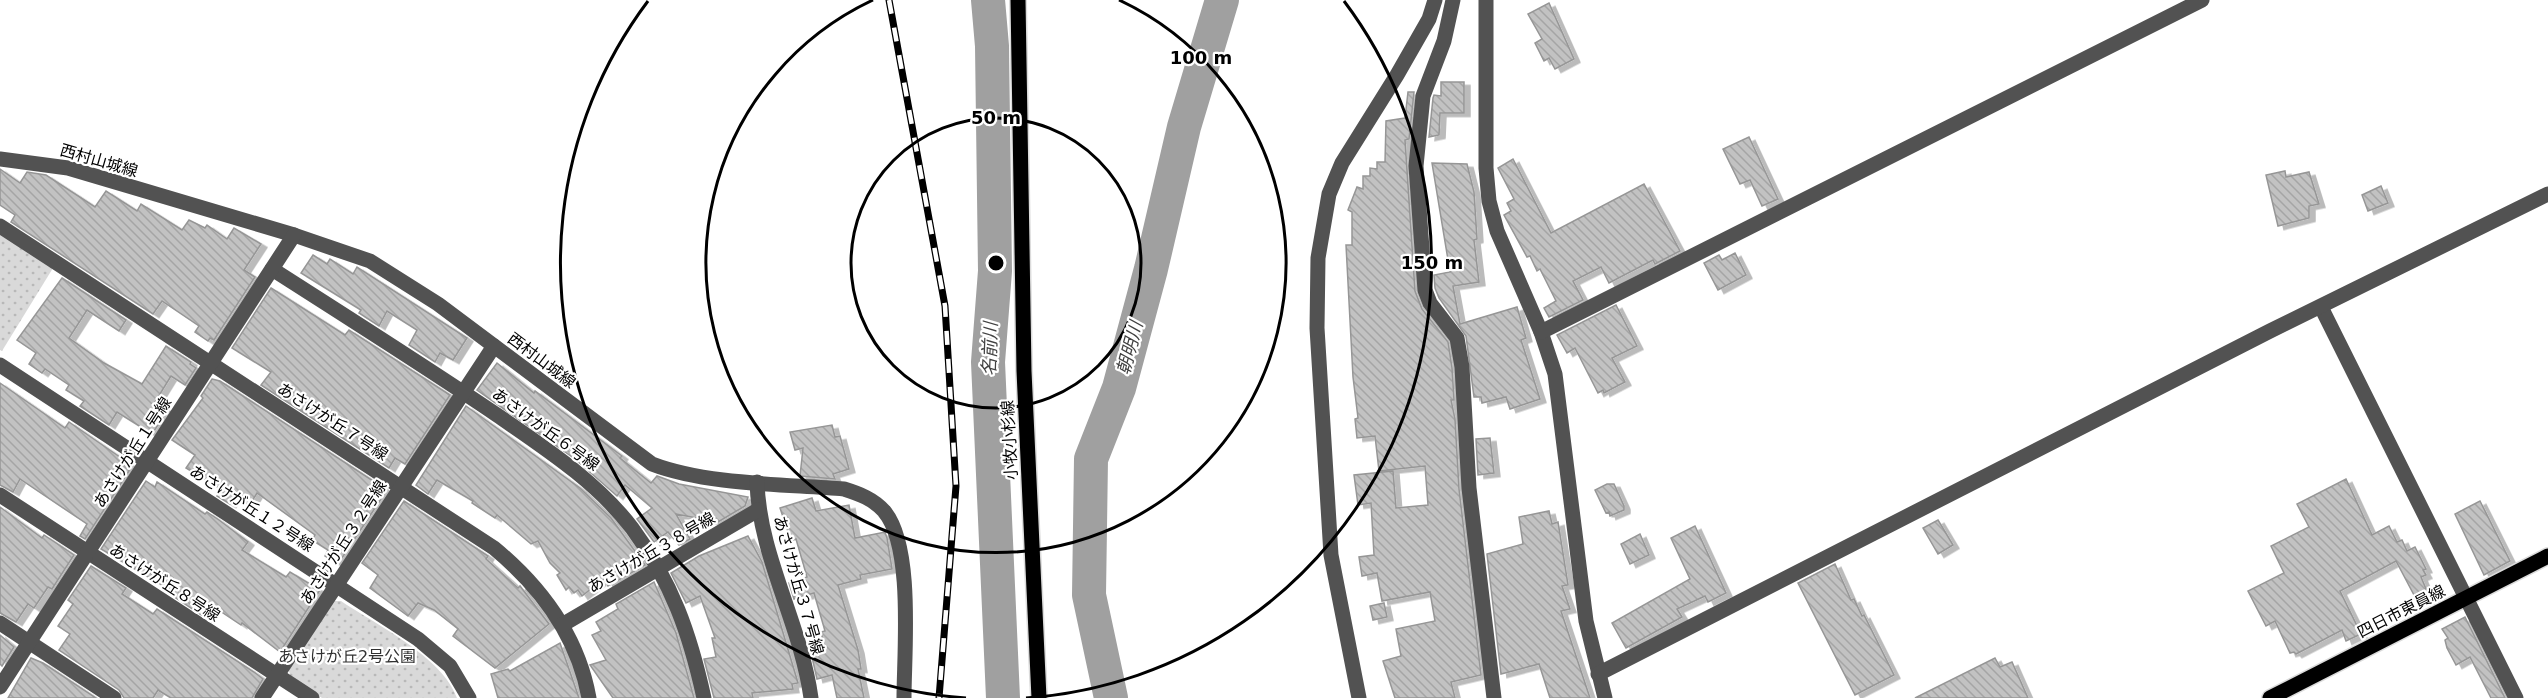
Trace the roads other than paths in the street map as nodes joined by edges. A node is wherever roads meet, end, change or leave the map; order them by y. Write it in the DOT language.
graph roads {
  1 [pos="1018,0"];
  2 [pos="1435,0"];
  3 [pos="1453,0"];
  4 [pos="1486,0"];
  5 [pos="2202,0"];
  6 [pos="0,159"];
  7 [pos="2548,194"];
  8 [pos="0,226"];
  9 [pos="294,236"];
  10 [pos="272,269"];
  11 [pos="2321,307"];
  12 [pos="1541,332"];
  13 [pos="494,346"];
  14 [pos="212,363"];
  15 [pos="0,364"];
  16 [pos="463,392"];
  17 [pos="148,461"];
  18 [pos="757,482"];
  19 [pos="400,488"];
  20 [pos="0,495"];
  21 [pos="758,510"];
  22 [pos="88,553"];
  23 [pos="2548,556"];
  24 [pos="659,568"];
  25 [pos="337,585"];
  26 [pos="2465,598"];
  27 [pos="0,623"];
  28 [pos="562,625"];
  29 [pos="30,643"];
  30 [pos="1598,674"];
  31 [pos="277,675"];
  32 [pos="0,687"];
  33 [pos="114,698"];
  34 [pos="262,698"];
  35 [pos="312,698"];
  36 [pos="469,698"];
  37 [pos="589,698"];
  38 [pos="704,698"];
  39 [pos="811,698"];
  40 [pos="904,698"];
  41 [pos="1039,698"];
  42 [pos="1359,698"];
  43 [pos="1494,698"];
  44 [pos="1605,698"];
  45 [pos="2270,698"];
  46 [pos="2516,698"];
  1 -- 41 [label="main road, 小牧小杉線"];
  2 -- 42 [label="street"];
  3 -- 43 [label="street"];
  4 -- 12 [label="street"];
  5 -- 12 [label="street"];
  6 -- 9 [label="street, 西村山城線"];
  7 -- 11 [label="street"];
  8 -- 14 [label="street, あさけが丘７号線"];
  9 -- 10 [label="street, あさけが丘１号線"];
  9 -- 13 [label="street, 西村山城線"];
  10 -- 14 [label="street, あさけが丘１号線"];
  10 -- 16 [label="street, あさけが丘６号線"];
  11 -- 26 [label="street"];
  11 -- 30 [label="street"];
  12 -- 30 [label="street"];
  13 -- 16 [label="street, あさけが丘３２号線"];
  13 -- 18 [label="street, 西村山城線"];
  14 -- 17 [label="street, あさけが丘１号線"];
  14 -- 19 [label="street, あさけが丘７号線"];
  15 -- 17 [label="street, あさけが丘１２号線"];
  16 -- 19 [label="street, あさけが丘３２号線"];
  16 -- 24 [label="street, あさけが丘６号線"];
  17 -- 22 [label="street, あさけが丘１号線"];
  17 -- 25 [label="street, あさけが丘１２号線"];
  18 -- 21 [label="street, あさけが丘３７号線"];
  18 -- 40 [label="street, 西村山城線"];
  19 -- 25 [label="street, あさけが丘３２号線"];
  19 -- 28 [label="street, あさけが丘７号線"];
  20 -- 22 [label="street, あさけが丘８号線"];
  21 -- 24 [label="street, あさけが丘３８号線"];
  21 -- 39 [label="street, あさけが丘３７号線"];
  22 -- 29 [label="street, あさけが丘１号線"];
  22 -- 31 [label="street, あさけが丘８号線"];
  23 -- 26 [label="main road, 四日市東員線"];
  24 -- 28 [label="street, あさけが丘３８号線"];
  24 -- 38 [label="street, あさけが丘６号線"];
  25 -- 31 [label="street, あさけが丘３２号線"];
  25 -- 36 [label="street, あさけが丘１２号線"];
  26 -- 45 [label="main road, 四日市東員線"];
  26 -- 46 [label="street"];
  27 -- 29 [label="street"];
  28 -- 37 [label="street, あさけが丘７号線"];
  29 -- 32 [label="street, あさけが丘１号線"];
  29 -- 33 [label="street"];
  30 -- 44 [label="street"];
  31 -- 34 [label="street, あさけが丘３２号線"];
  31 -- 35 [label="street, あさけが丘８号線"];
}
